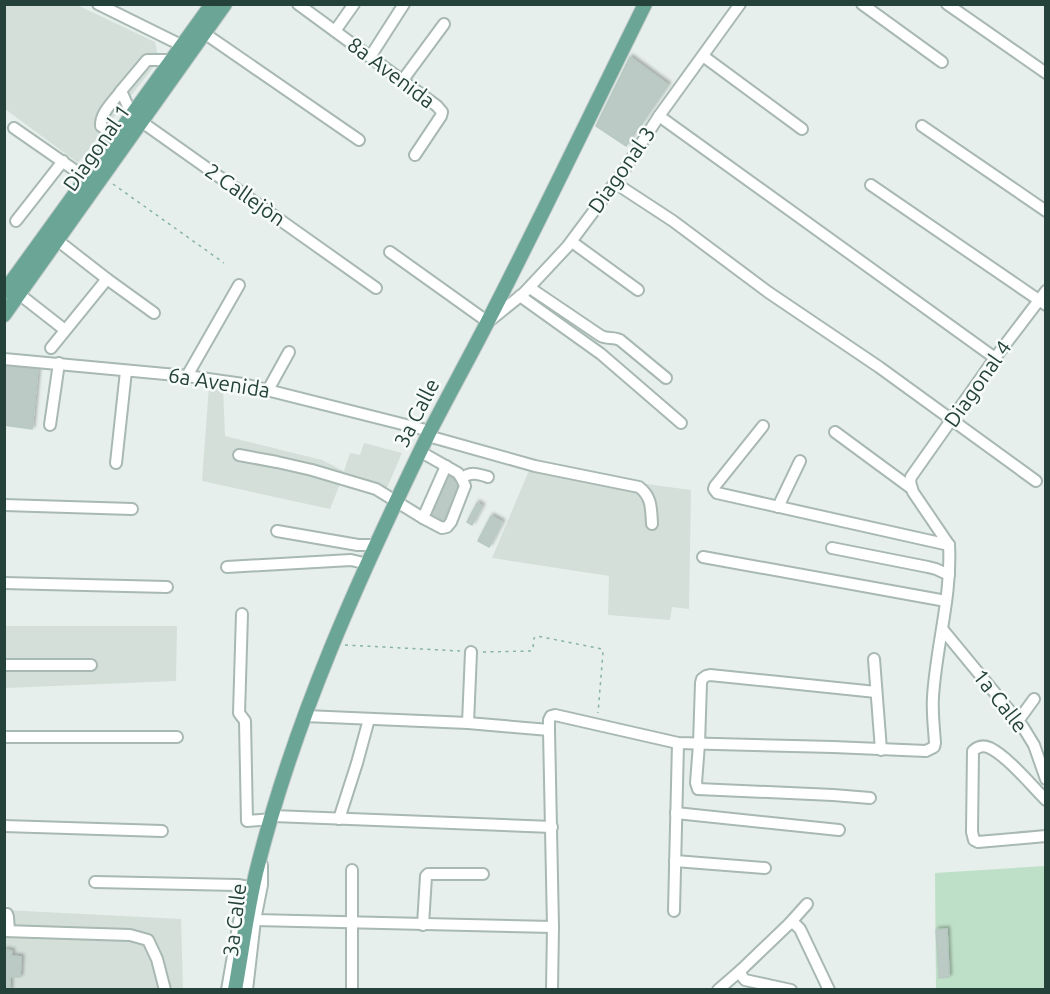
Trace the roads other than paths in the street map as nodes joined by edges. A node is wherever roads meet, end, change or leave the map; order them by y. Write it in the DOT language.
graph roads {
  1 [pos="98,4"];
  2 [pos="212,4"];
  3 [pos="225,4"];
  4 [pos="298,4"];
  5 [pos="354,4"];
  6 [pos="404,4"];
  7 [pos="645,4"];
  8 [pos="740,4"];
  9 [pos="862,4"];
  10 [pos="947,4"];
  11 [pos="444,24"];
  12 [pos="335,32"];
  13 [pos="204,33"];
  14 [pos="188,48"];
  15 [pos="703,56"];
  16 [pos="370,57"];
  17 [pos="173,60"];
  18 [pos="942,62"];
  19 [pos="1046,73"];
  20 [pos="402,81"];
  21 [pos="121,91"];
  22 [pos="659,116"];
  23 [pos="137,118"];
  24 [pos="922,126"];
  25 [pos="14,128"];
  26 [pos="802,129"];
  27 [pos="121,140"];
  28 [pos="359,140"];
  29 [pos="415,155"];
  30 [pos="63,161"];
  31 [pos="86,178"];
  32 [pos="615,183"];
  33 [pos="871,185"];
  34 [pos="1046,211"];
  35 [pos="16,221"];
  36 [pos="57,240"];
  37 [pos="572,242"];
  38 [pos="390,252"];
  39 [pos="108,279"];
  40 [pos="239,285"];
  41 [pos="376,288"];
  42 [pos="530,288"];
  43 [pos="638,290"];
  44 [pos="1046,291"];
  45 [pos="4,292"];
  46 [pos="19,294"];
  47 [pos="520,296"];
  48 [pos="1042,303"];
  49 [pos="154,312"];
  50 [pos="4,315"];
  51 [pos="488,322"];
  52 [pos="65,330"];
  53 [pos="51,348"];
  54 [pos="289,352"];
  55 [pos="995,358"];
  56 [pos="4,359"];
  57 [pos="59,363"];
  58 [pos="126,371"];
  59 [pos="187,376"];
  60 [pos="666,378"];
  61 [pos="268,390"];
  62 [pos="952,420"];
  63 [pos="681,423"];
  64 [pos="50,425"];
  65 [pos="762,426"];
  66 [pos="835,432"];
  67 [pos="429,433"];
  68 [pos="421,452"];
  69 [pos="239,455"];
  70 [pos="800,462"];
  71 [pos="116,463"];
  72 [pos="446,466"];
  73 [pos="488,477"];
  74 [pos="462,479"];
  75 [pos="1036,481"];
  76 [pos="911,482"];
  77 [pos="397,501"];
  78 [pos="4,506"];
  79 [pos="778,507"];
  80 [pos="132,509"];
  81 [pos="423,518"];
  82 [pos="652,524"];
  83 [pos="277,531"];
  84 [pos="376,545"];
  85 [pos="949,545"];
  86 [pos="832,548"];
  87 [pos="703,556"];
  88 [pos="368,564"];
  89 [pos="227,567"];
  90 [pos="949,575"];
  91 [pos="4,583"];
  92 [pos="167,587"];
  93 [pos="946,602"];
  94 [pos="242,614"];
  95 [pos="943,630"];
  96 [pos="471,652"];
  97 [pos="874,660"];
  98 [pos="4,665"];
  99 [pos="92,665"];
  100 [pos="876,692"];
  101 [pos="1034,699"];
  102 [pos="305,716"];
  103 [pos="369,718"];
  104 [pos="1018,721"];
  105 [pos="468,723"];
  106 [pos="549,730"];
  107 [pos="4,737"];
  108 [pos="177,737"];
  109 [pos="678,743"];
  110 [pos="699,744"];
  111 [pos="881,750"];
  112 [pos="1046,779"];
  113 [pos="870,798"];
  114 [pos="1046,800"];
  115 [pos="676,813"];
  116 [pos="272,818"];
  117 [pos="339,819"];
  118 [pos="4,826"];
  119 [pos="552,827"];
  120 [pos="839,830"];
  121 [pos="162,831"];
  122 [pos="1046,836"];
  123 [pos="260,859"];
  124 [pos="675,861"];
  125 [pos="765,868"];
  126 [pos="352,870"];
  127 [pos="483,874"];
  128 [pos="95,882"];
  129 [pos="249,887"];
  130 [pos="807,904"];
  131 [pos="674,911"];
  132 [pos="4,914"];
  133 [pos="255,921"];
  134 [pos="352,923"];
  135 [pos="790,923"];
  136 [pos="423,925"];
  137 [pos="553,927"];
  138 [pos="7,931"];
  139 [pos="741,970"];
  140 [pos="165,990"];
  141 [pos="227,990"];
  142 [pos="235,990"];
  143 [pos="247,990"];
  144 [pos="352,990"];
  145 [pos="552,990"];
  146 [pos="718,990"];
  147 [pos="791,990"];
  148 [pos="829,990"];
  1 -- 14 [label="street"];
  2 -- 14 [label="main road, Diagonal 1"];
  3 -- 13 [label="main road, Diagonal 1"];
  4 -- 12 [label="street, 8a Avenida"];
  5 -- 12 [label="street"];
  6 -- 16 [label="street"];
  7 -- 51 [label="main road, 3a Calle"];
  8 -- 15 [label="street, Diagonal 3"];
  9 -- 18 [label="street"];
  10 -- 19 [label="street"];
  11 -- 20 [label="street"];
  12 -- 16 [label="street, 8a Avenida"];
  13 -- 14 [label="main road, Diagonal 1"];
  13 -- 28 [label="street"];
  14 -- 17 [label="main road, Diagonal 1"];
  14 -- 23 [label="main road, Diagonal 1"];
  15 -- 22 [label="street, Diagonal 3"];
  15 -- 26 [label="street"];
  16 -- 20 [label="street, 8a Avenida"];
  17 -- 21 [label="street"];
  17 -- 23 [label="main road, Diagonal 1"];
  20 -- 29 [label="street, 8a Avenida"];
  21 -- 23 [label="street"];
  21 -- 27 [label="street"];
  22 -- 32 [label="street, Diagonal 3"];
  22 -- 55 [label="street"];
  23 -- 27 [label="main road, Diagonal 1"];
  23 -- 41 [label="street"];
  24 -- 34 [label="street"];
  25 -- 30 [label="street"];
  27 -- 31 [label="main road, Diagonal 1"];
  27 -- 36 [label="main road, Diagonal 1"];
  30 -- 31 [label="street"];
  30 -- 35 [label="street"];
  31 -- 45 [label="main road, Diagonal 1"];
  32 -- 37 [label="street, Diagonal 3"];
  32 -- 62 [label="street"];
  33 -- 48 [label="street"];
  36 -- 39 [label="street"];
  36 -- 46 [label="main road, Diagonal 1"];
  37 -- 42 [label="street, Diagonal 3"];
  37 -- 43 [label="street"];
  38 -- 51 [label="street"];
  39 -- 49 [label="street"];
  39 -- 52 [label="street"];
  40 -- 59 [label="street"];
  42 -- 47 [label="street, Diagonal 3"];
  42 -- 60 [label="street"];
  44 -- 48 [label="street, Diagonal 4"];
  46 -- 50 [label="main road, Diagonal 1"];
  46 -- 52 [label="street"];
  47 -- 51 [label="street, Diagonal 3"];
  47 -- 63 [label="street"];
  48 -- 55 [label="street, Diagonal 4"];
  51 -- 67 [label="main road, 3a Calle"];
  52 -- 53 [label="street"];
  54 -- 61 [label="street"];
  55 -- 62 [label="street, Diagonal 4"];
  56 -- 57 [label="street, 6a Avenida"];
  57 -- 58 [label="street, 6a Avenida"];
  57 -- 64 [label="street"];
  58 -- 59 [label="street, 6a Avenida"];
  58 -- 71 [label="street"];
  59 -- 61 [label="street, 6a Avenida"];
  61 -- 67 [label="street, 6a Avenida"];
  62 -- 75 [label="street"];
  62 -- 76 [label="street, Diagonal 4"];
  65 -- 79 [label="street"];
  66 -- 76 [label="street"];
  67 -- 68 [label="main road, 3a Calle"];
  67 -- 82 [label="street, 6a Avenida"];
  68 -- 72 [label="street"];
  68 -- 77 [label="main road, 3a Calle"];
  69 -- 77 [label="street"];
  70 -- 79 [label="street"];
  72 -- 74 [label="street"];
  72 -- 81 [label="street"];
  73 -- 74 [label="street"];
  74 -- 81 [label="street"];
  76 -- 85 [label="street"];
  77 -- 81 [label="street"];
  77 -- 84 [label="main road, 3a Calle"];
  78 -- 80 [label="street"];
  79 -- 85 [label="street"];
  83 -- 84 [label="street"];
  84 -- 88 [label="main road, 3a Calle"];
  85 -- 90 [label="street"];
  86 -- 90 [label="street"];
  87 -- 93 [label="street"];
  88 -- 89 [label="street"];
  88 -- 102 [label="main road, 3a Calle"];
  90 -- 93 [label="street"];
  91 -- 92 [label="street"];
  93 -- 95 [label="street"];
  94 -- 116 [label="street"];
  95 -- 104 [label="street, 1a Calle"];
  95 -- 111 [label="street"];
  96 -- 105 [label="street"];
  97 -- 100 [label="street"];
  98 -- 99 [label="street"];
  100 -- 110 [label="street"];
  100 -- 111 [label="street"];
  101 -- 104 [label="street"];
  102 -- 103 [label="street"];
  102 -- 116 [label="main road, 3a Calle"];
  103 -- 105 [label="street"];
  103 -- 117 [label="street"];
  104 -- 112 [label="street, 1a Calle"];
  105 -- 106 [label="street"];
  106 -- 109 [label="street"];
  106 -- 119 [label="street"];
  107 -- 108 [label="street"];
  109 -- 110 [label="street"];
  109 -- 115 [label="street"];
  110 -- 111 [label="street"];
  110 -- 113 [label="street"];
  114 -- 122 [label="street"];
  115 -- 120 [label="street"];
  115 -- 124 [label="street"];
  116 -- 117 [label="street"];
  116 -- 123 [label="main road, 3a Calle"];
  117 -- 119 [label="street"];
  118 -- 121 [label="street"];
  119 -- 137 [label="street"];
  123 -- 129 [label="street, 3a Calle"];
  123 -- 133 [label="street, 3a Calle"];
  123 -- 142 [label="main road, 3a Calle"];
  124 -- 125 [label="street"];
  124 -- 131 [label="street"];
  126 -- 134 [label="street"];
  127 -- 136 [label="street"];
  128 -- 129 [label="street"];
  129 -- 141 [label="street, 3a Calle"];
  130 -- 135 [label="street"];
  132 -- 138 [label="street"];
  133 -- 134 [label="street"];
  133 -- 143 [label="street, 3a Calle"];
  134 -- 136 [label="street"];
  134 -- 144 [label="street"];
  135 -- 139 [label="street"];
  135 -- 148 [label="street"];
  136 -- 137 [label="street"];
  137 -- 145 [label="street"];
  138 -- 140 [label="street"];
  139 -- 146 [label="street"];
  139 -- 147 [label="street"];
}
